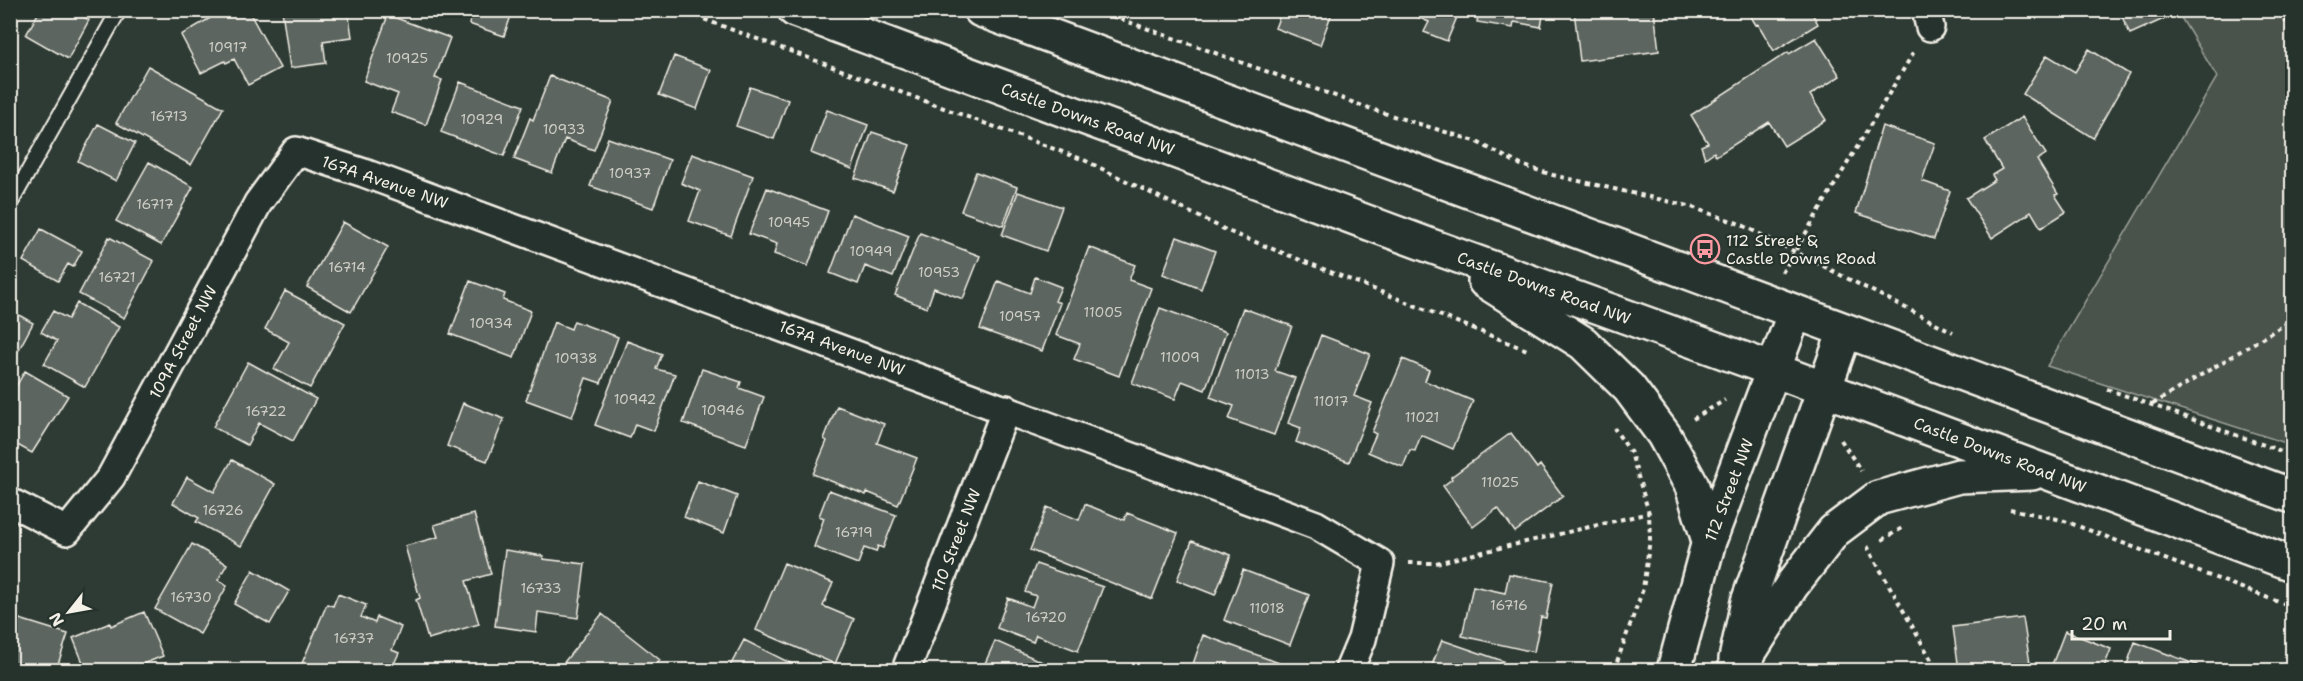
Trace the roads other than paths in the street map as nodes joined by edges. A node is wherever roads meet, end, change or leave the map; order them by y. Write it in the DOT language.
graph roads {
  1 [pos="119,10"];
  2 [pos="795,10"];
  3 [pos="981,10"];
  4 [pos="296,151"];
  5 [pos="10,204"];
  6 [pos="1431,246"];
  7 [pos="1795,312"];
  8 [pos="1845,331"];
  9 [pos="1774,370"];
  10 [pos="1824,389"];
  11 [pos="1006,409"];
  12 [pos="2046,473"];
  13 [pos="2292,496"];
  14 [pos="10,502"];
  15 [pos="1709,542"];
  16 [pos="2292,564"];
  17 [pos="906,670"];
  18 [pos="1349,670"];
  19 [pos="1674,670"];
  20 [pos="1736,670"];
  1 -- 5 [label="lane"];
  2 -- 6 [label="main road, Castle Downs Road NW"];
  3 -- 7 [label="main road"];
  4 -- 11 [label="street, 167A Avenue NW"];
  4 -- 14 [label="street, 109A Street NW"];
  6 -- 9 [label="main road, Castle Downs Road NW"];
  6 -- 15 [label="main road"];
  7 -- 8 [label="main road"];
  7 -- 9 [label="main road, 112 Street NW"];
  8 -- 10 [label="main road"];
  8 -- 13 [label="main road"];
  9 -- 10 [label="main road, Castle Downs Road NW"];
  9 -- 15 [label="main road, 112 Street NW"];
  10 -- 12 [label="main road, Castle Downs Road NW"];
  10 -- 20 [label="main road"];
  11 -- 17 [label="street, 110 Street NW"];
  11 -- 18 [label="street, 167A Avenue NW"];
  12 -- 16 [label="main road, Castle Downs Road NW"];
  12 -- 20 [label="main road"];
  15 -- 19 [label="main road, 112 Street NW"];
}
